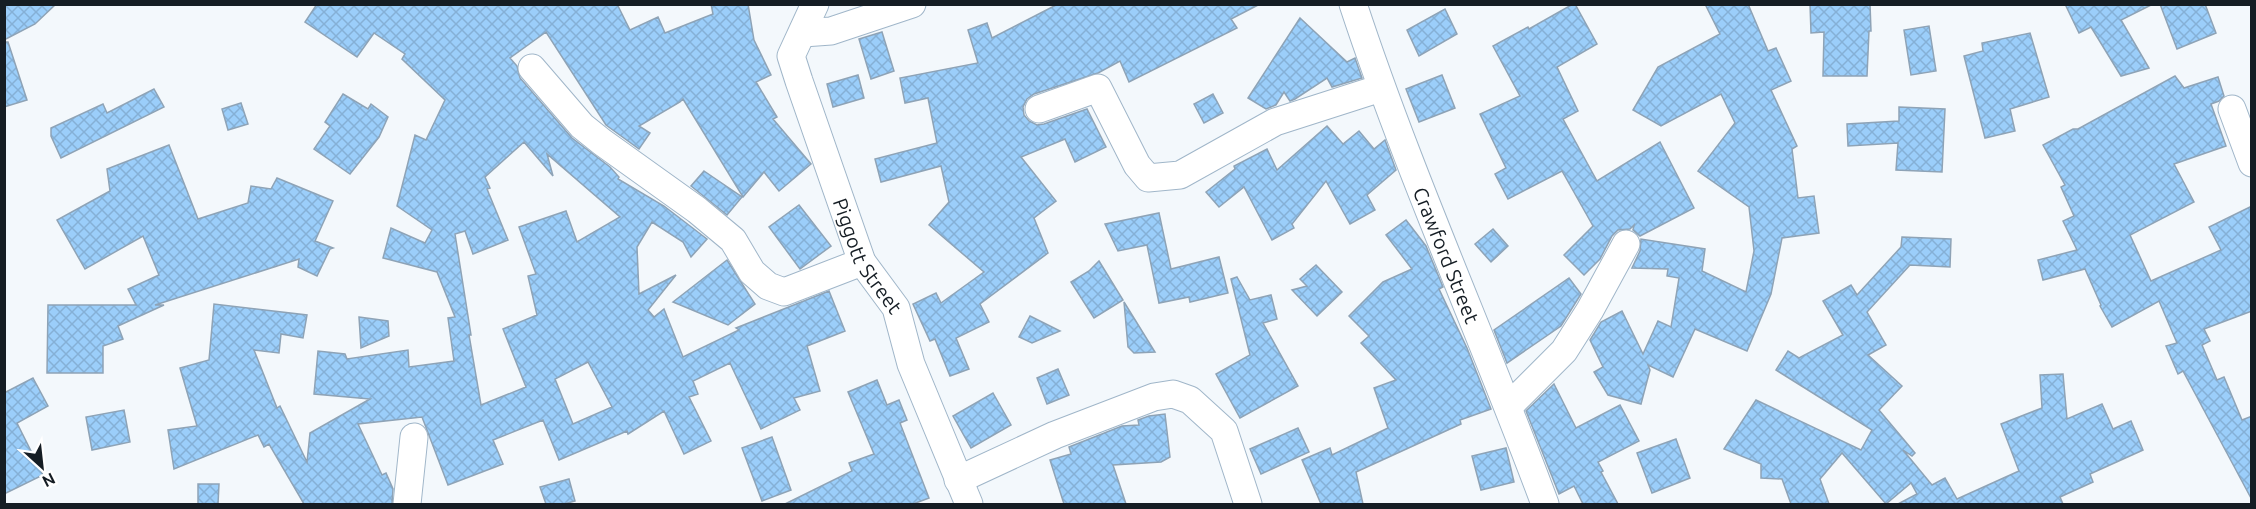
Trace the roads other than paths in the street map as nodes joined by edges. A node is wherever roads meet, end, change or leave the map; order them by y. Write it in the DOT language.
graph roads {
  1 [pos="815,4"];
  2 [pos="912,4"];
  3 [pos="1353,4"];
  4 [pos="802,33"];
  5 [pos="532,68"];
  6 [pos="1381,88"];
  7 [pos="1039,108"];
  8 [pos="2232,109"];
  9 [pos="2252,163"];
  10 [pos="1626,244"];
  11 [pos="862,262"];
  12 [pos="1509,406"];
  13 [pos="414,438"];
  14 [pos="958,480"];
  15 [pos="407,504"];
  16 [pos="969,504"];
  17 [pos="1248,504"];
  18 [pos="1545,504"];
  1 -- 4 [label="street, Piggott Street"];
  2 -- 4 [label="street"];
  3 -- 6 [label="street, Crawford Street"];
  4 -- 11 [label="street, Piggott Street"];
  5 -- 11 [label="street"];
  6 -- 7 [label="street"];
  6 -- 12 [label="street, Crawford Street"];
  8 -- 9 [label="street"];
  10 -- 12 [label="street"];
  11 -- 14 [label="street, Piggott Street"];
  12 -- 18 [label="street, Crawford Street"];
  13 -- 15 [label="street"];
  14 -- 16 [label="street, Piggott Street"];
  14 -- 17 [label="street"];
}
